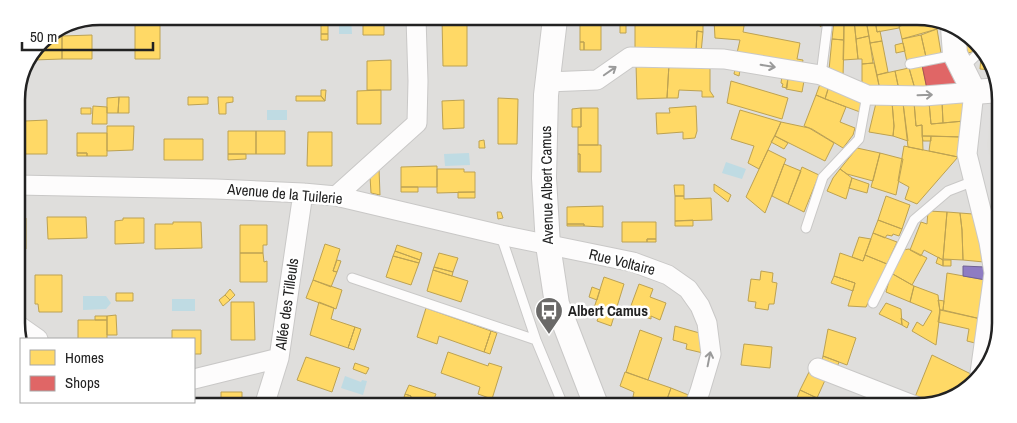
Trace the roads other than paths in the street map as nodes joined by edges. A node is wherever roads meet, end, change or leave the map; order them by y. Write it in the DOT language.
graph roads {
  1 [pos="416,25"];
  2 [pos="554,25"];
  3 [pos="827,25"];
  4 [pos="954,35"];
  5 [pos="976,53"];
  6 [pos="959,62"];
  7 [pos="910,64"];
  8 [pos="821,75"];
  9 [pos="547,82"];
  10 [pos="991,91"];
  11 [pos="974,92"];
  12 [pos="867,95"];
  13 [pos="974,181"];
  14 [pos="25,185"];
  15 [pos="303,193"];
  16 [pos="336,196"];
  17 [pos="806,228"];
  18 [pos="501,235"];
  19 [pos="548,245"];
  20 [pos="992,255"];
  21 [pos="352,278"];
  22 [pos="992,298"];
  23 [pos="874,303"];
  24 [pos="25,330"];
  25 [pos="37,338"];
  26 [pos="536,340"];
  27 [pos="280,358"];
  28 [pos="982,360"];
  29 [pos="818,368"];
  30 [pos="195,379"];
  31 [pos="268,398"];
  32 [pos="560,398"];
  33 [pos="593,398"];
  34 [pos="698,398"];
  35 [pos="897,398"];
  1 -- 16 [label="street"];
  2 -- 9 [label="street, Avenue Albert Camus"];
  3 -- 8 [label="lane"];
  4 -- 6 [label="street"];
  5 -- 6 [label="lane"];
  6 -- 7 [label="lane"];
  6 -- 11 [label="street"];
  9 -- 8 [label="street, one-way"];
  8 -- 12 [label="street"];
  9 -- 19 [label="street, Avenue Albert Camus"];
  10 -- 11 [label="street"];
  12 -- 11 [label="street, one-way"];
  11 -- 13 [label="street"];
  12 -- 17 [label="lane"];
  13 -- 20 [label="street"];
  13 -- 23 [label="lane"];
  14 -- 15 [label="street, Avenue de la Tuilerie"];
  15 -- 16 [label="street, Avenue de la Tuilerie"];
  15 -- 27 [label="street, Allée des Tilleuls"];
  16 -- 18 [label="street, Avenue de la Tuilerie"];
  18 -- 19 [label="street, Avenue de la Tuilerie"];
  18 -- 26 [label="lane"];
  19 -- 33 [label="street, Avenue Albert Camus"];
  34 -- 19 [label="street, Rue Voltaire, one-way"];
  21 -- 26 [label="lane"];
  22 -- 28 [label="street"];
  24 -- 25 [label="street"];
  26 -- 32 [label="lane"];
  27 -- 30 [label="street, Allée des Tilleuls"];
  27 -- 31 [label="street"];
  29 -- 35 [label="street"];
}
